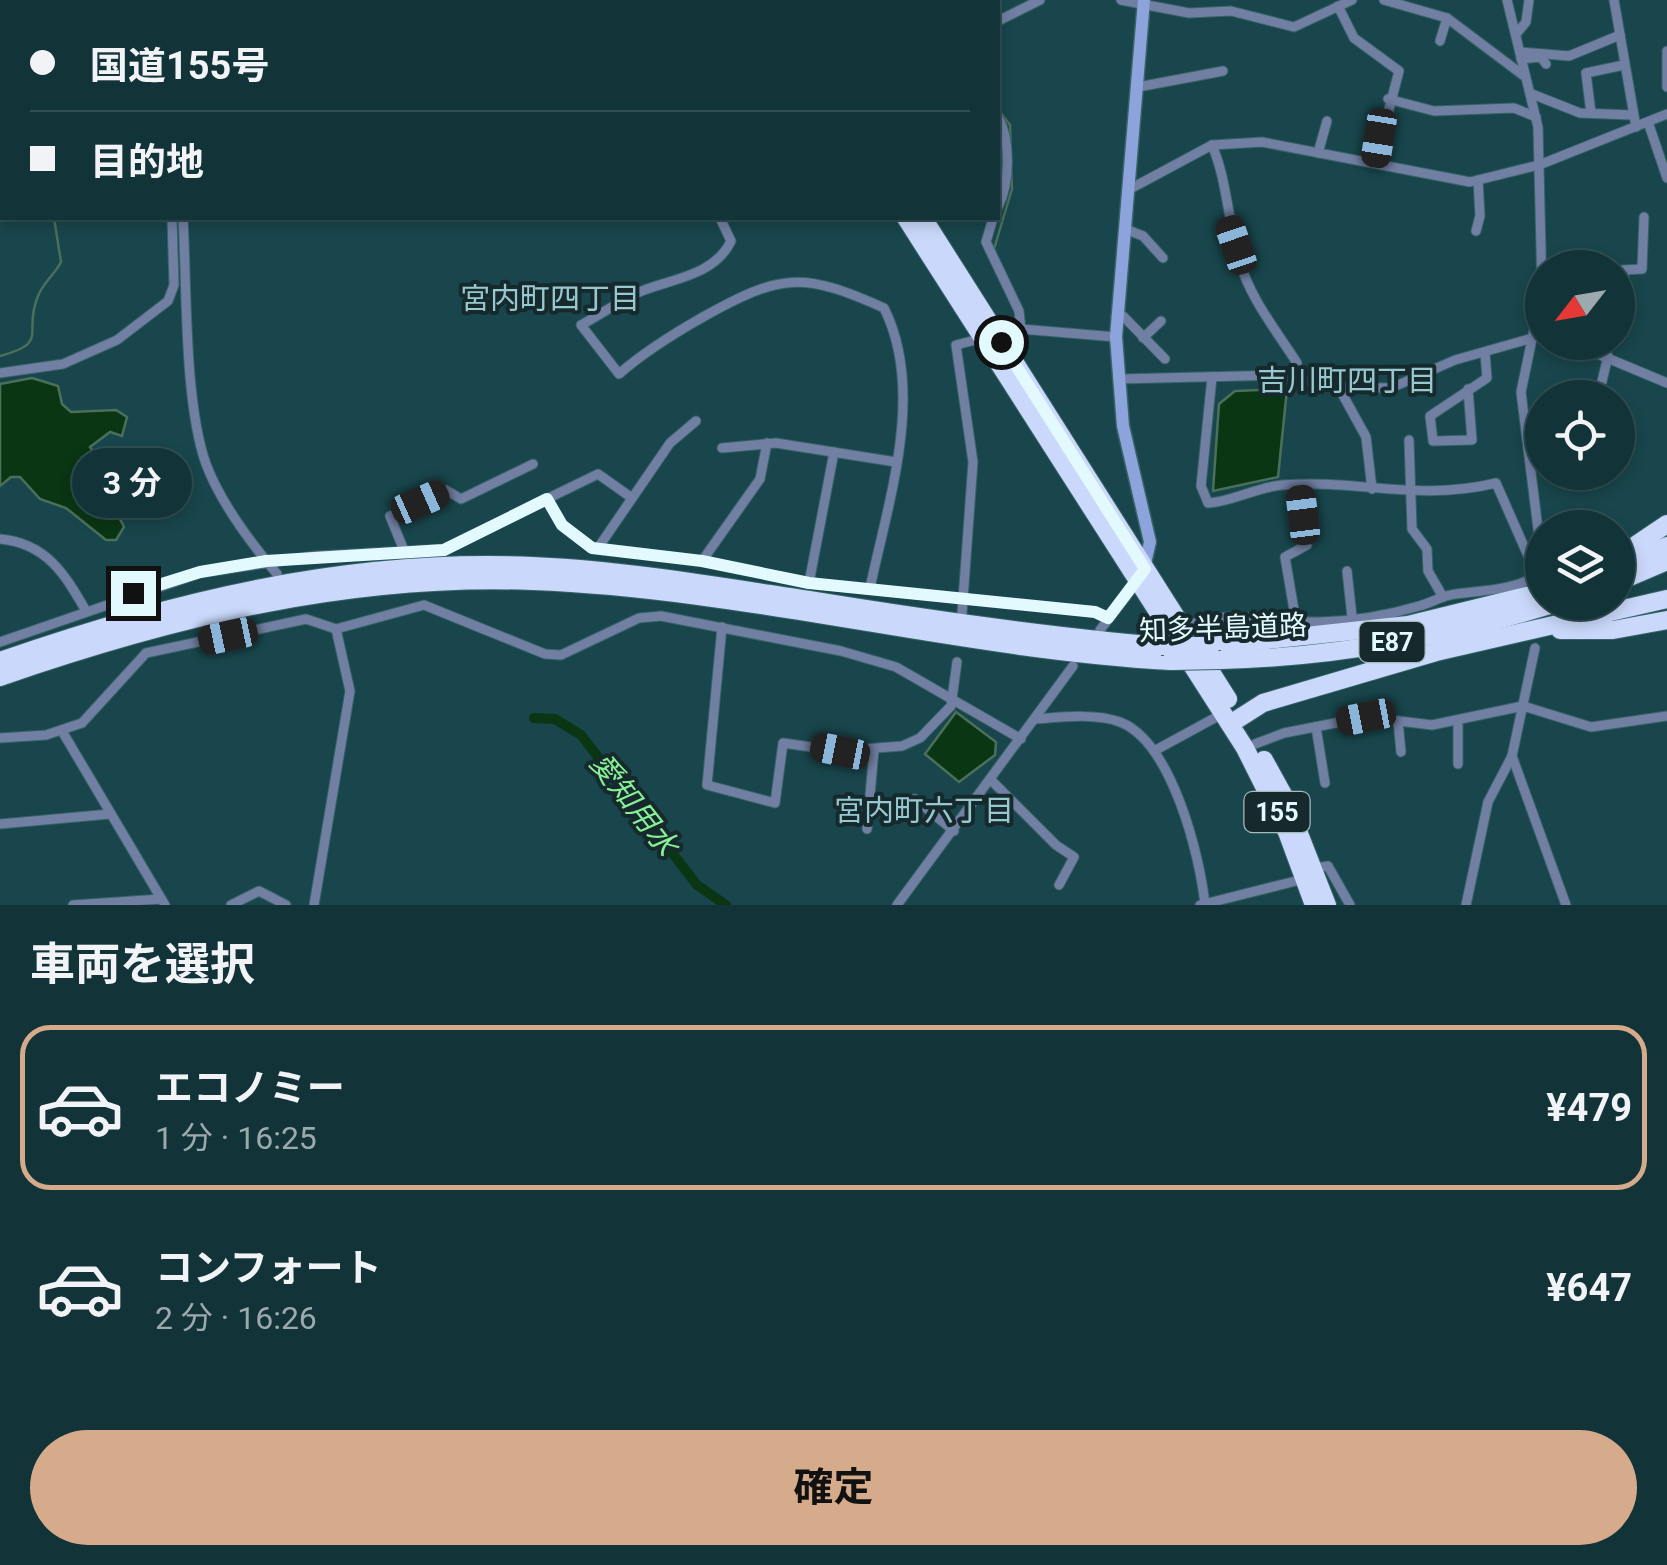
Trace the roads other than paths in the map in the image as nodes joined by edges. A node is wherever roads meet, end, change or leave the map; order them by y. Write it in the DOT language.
graph roads {
  1 [pos="1040,0"];
  2 [pos="1121,0"];
  3 [pos="1352,0"];
  4 [pos="1384,0"];
  5 [pos="1431,0"];
  6 [pos="1507,0"];
  7 [pos="1530,0"];
  8 [pos="1614,0"];
  9 [pos="1144,2"];
  10 [pos="1207,5"];
  11 [pos="1338,6"];
  12 [pos="1434,12"];
  13 [pos="1000,18"];
  14 [pos="1448,18"];
  15 [pos="1518,34"];
  16 [pos="1620,36"];
  17 [pos="1440,42"];
  18 [pos="1667,51"];
  19 [pos="1520,56"];
  20 [pos="1546,64"];
  21 [pos="1624,65"];
  22 [pos="1223,71"];
  23 [pos="1524,76"];
  24 [pos="1138,87"];
  25 [pos="1667,87"];
  26 [pos="1532,94"];
  27 [pos="1388,99"];
  28 [pos="1592,113"];
  29 [pos="1667,114"];
  30 [pos="1632,115"];
  31 [pos="1536,116"];
  32 [pos="1000,121"];
  33 [pos="1327,121"];
  34 [pos="1648,122"];
  35 [pos="1636,128"];
  36 [pos="1212,145"];
  37 [pos="1318,153"];
  38 [pos="1375,162"];
  39 [pos="1538,165"];
  40 [pos="1667,178"];
  41 [pos="1478,180"];
  42 [pos="1130,189"];
  43 [pos="1000,203"];
  44 [pos="1644,217"];
  45 [pos="172,220"];
  46 [pos="184,220"];
  47 [pos="721,220"];
  48 [pos="907,220"];
  49 [pos="925,220"];
  50 [pos="992,220"];
  51 [pos="1125,228"];
  52 [pos="1476,231"];
  53 [pos="1541,250"];
  54 [pos="1163,258"];
  55 [pos="1635,269"];
  56 [pos="1116,316"];
  57 [pos="1161,321"];
  58 [pos="1021,328"];
  59 [pos="1116,337"];
  60 [pos="1144,338"];
  61 [pos="1525,338"];
  62 [pos="992,340"];
  63 [pos="1485,353"];
  64 [pos="1165,359"];
  65 [pos="1529,360"];
  66 [pos="1616,360"];
  67 [pos="0,373"];
  68 [pos="1212,376"];
  69 [pos="1295,376"];
  70 [pos="1118,379"];
  71 [pos="1667,385"];
  72 [pos="1339,388"];
  73 [pos="1468,389"];
  74 [pos="696,420"];
  75 [pos="1410,440"];
  76 [pos="767,443"];
  77 [pos="722,448"];
  78 [pos="834,452"];
  79 [pos="896,462"];
  80 [pos="533,464"];
  81 [pos="1300,485"];
  82 [pos="1372,489"];
  83 [pos="1414,493"];
  84 [pos="632,498"];
  85 [pos="547,499"];
  86 [pos="1536,510"];
  87 [pos="1667,524"];
  88 [pos="0,539"];
  89 [pos="1635,546"];
  90 [pos="1667,546"];
  91 [pos="1525,547"];
  92 [pos="598,548"];
  93 [pos="405,553"];
  94 [pos="1635,560"];
  95 [pos="266,561"];
  96 [pos="702,561"];
  97 [pos="1667,561"];
  98 [pos="1667,571"];
  99 [pos="1347,572"];
  100 [pos="278,574"];
  101 [pos="1142,575"];
  102 [pos="1635,575"];
  103 [pos="809,583"];
  104 [pos="1635,583"];
  105 [pos="1525,585"];
  106 [pos="870,588"];
  107 [pos="133,593"];
  108 [pos="1525,595"];
  109 [pos="964,598"];
  110 [pos="1443,598"];
  111 [pos="1667,599"];
  112 [pos="137,606"];
  113 [pos="301,606"];
  114 [pos="1525,611"];
  115 [pos="86,612"];
  116 [pos="962,613"];
  117 [pos="1352,617"];
  118 [pos="1108,618"];
  119 [pos="306,620"];
  120 [pos="1667,620"];
  121 [pos="1296,622"];
  122 [pos="722,626"];
  123 [pos="1184,628"];
  124 [pos="336,629"];
  125 [pos="1100,630"];
  126 [pos="147,639"];
  127 [pos="0,642"];
  128 [pos="1536,648"];
  129 [pos="150,652"];
  130 [pos="1166,653"];
  131 [pos="1216,653"];
  132 [pos="0,661"];
  133 [pos="958,662"];
  134 [pos="1074,666"];
  135 [pos="0,677"];
  136 [pos="954,697"];
  137 [pos="1522,706"];
  138 [pos="1667,716"];
  139 [pos="1036,719"];
  140 [pos="1234,719"];
  141 [pos="1398,721"];
  142 [pos="1458,722"];
  143 [pos="1316,727"];
  144 [pos="62,731"];
  145 [pos="0,738"];
  146 [pos="1021,739"];
  147 [pos="1255,744"];
  148 [pos="874,750"];
  149 [pos="1154,751"];
  150 [pos="1401,752"];
  151 [pos="1512,756"];
  152 [pos="1458,764"];
  153 [pos="992,781"];
  154 [pos="1324,783"];
  155 [pos="870,806"];
  156 [pos="110,814"];
  157 [pos="0,824"];
  158 [pos="867,828"];
  159 [pos="954,831"];
  160 [pos="1310,874"];
  161 [pos="1059,885"];
  162 [pos="163,902"];
  163 [pos="73,905"];
  164 [pos="231,905"];
  165 [pos="286,905"];
  166 [pos="314,905"];
  167 [pos="897,905"];
  168 [pos="1203,905"];
  169 [pos="1314,905"];
  170 [pos="1326,905"];
  171 [pos="1350,905"];
  172 [pos="1466,905"];
  173 [pos="1566,905"];
  1 -- 13 [label="street"];
  2 -- 9 [label="street"];
  3 -- 11 [label="street"];
  4 -- 12 [label="street"];
  5 -- 12 [label="street"];
  6 -- 15 [label="street"];
  7 -- 15 [label="street"];
  8 -- 16 [label="street"];
  9 -- 10 [label="street"];
  9 -- 24 [label="street"];
  10 -- 11 [label="street"];
  11 -- 27 [label="street"];
  12 -- 14 [label="street"];
  14 -- 17 [label="street"];
  14 -- 23 [label="street"];
  15 -- 19 [label="street"];
  16 -- 19 [label="street"];
  16 -- 21 [label="street"];
  18 -- 25 [label="street"];
  19 -- 20 [label="street"];
  19 -- 23 [label="street"];
  21 -- 28 [label="street"];
  21 -- 30 [label="street"];
  22 -- 24 [label="street"];
  23 -- 26 [label="street"];
  24 -- 42 [label="street"];
  26 -- 28 [label="street"];
  26 -- 31 [label="street"];
  27 -- 31 [label="street"];
  27 -- 38 [label="street"];
  28 -- 30 [label="street"];
  29 -- 34 [label="street"];
  30 -- 35 [label="street"];
  31 -- 39 [label="street"];
  32 -- 43 [label="street"];
  33 -- 37 [label="street"];
  34 -- 35 [label="street"];
  34 -- 40 [label="street"];
  35 -- 39 [label="street"];
  36 -- 37 [label="street"];
  36 -- 42 [label="street"];
  36 -- 69 [label="street"];
  37 -- 38 [label="street"];
  38 -- 41 [label="street"];
  39 -- 41 [label="street"];
  39 -- 53 [label="street"];
  41 -- 52 [label="street"];
  42 -- 51 [label="street"];
  44 -- 55 [label="street"];
  45 -- 67 [label="street"];
  46 -- 95 [label="street"];
  47 -- 79 [label="street"];
  48 -- 62 [label="highway, 155"];
  49 -- 62 [label="highway, 155"];
  50 -- 58 [label="street"];
  51 -- 54 [label="street"];
  51 -- 56 [label="street"];
  56 -- 59 [label="street"];
  56 -- 60 [label="street"];
  57 -- 60 [label="street"];
  58 -- 59 [label="street"];
  58 -- 62 [label="street"];
  59 -- 70 [label="street"];
  60 -- 64 [label="street"];
  61 -- 63 [label="street"];
  62 -- 101 [label="highway, 155"];
  62 -- 109 [label="street"];
  63 -- 72 [label="street"];
  63 -- 73 [label="street"];
  65 -- 86 [label="street"];
  66 -- 71 [label="street"];
  68 -- 69 [label="street"];
  68 -- 70 [label="street"];
  68 -- 81 [label="street"];
  69 -- 72 [label="street"];
  70 -- 101 [label="street"];
  72 -- 82 [label="street"];
  73 -- 73 [label="street"];
  74 -- 84 [label="street"];
  75 -- 83 [label="street"];
  76 -- 77 [label="street"];
  76 -- 78 [label="street"];
  76 -- 96 [label="street"];
  78 -- 79 [label="street"];
  78 -- 103 [label="street"];
  79 -- 106 [label="street"];
  80 -- 93 [label="street"];
  81 -- 82 [label="street"];
  81 -- 121 [label="street"];
  82 -- 83 [label="street"];
  83 -- 91 [label="street"];
  83 -- 110 [label="street"];
  84 -- 85 [label="street"];
  84 -- 92 [label="street"];
  85 -- 92 [label="street"];
  85 -- 93 [label="street"];
  87 -- 89 [label="highway"];
  88 -- 115 [label="street"];
  90 -- 94 [label="highway"];
  92 -- 96 [label="street"];
  93 -- 95 [label="street"];
  95 -- 100 [label="street"];
  95 -- 107 [label="street"];
  96 -- 103 [label="street"];
  97 -- 102 [label="highway"];
  98 -- 104 [label="highway"];
  99 -- 117 [label="street"];
  101 -- 118 [label="street"];
  101 -- 123 [label="highway, 155"];
  101 -- 140 [label="highway, 155"];
  103 -- 106 [label="street"];
  105 -- 110 [label="street"];
  106 -- 109 [label="street"];
  107 -- 112 [label="street"];
  107 -- 115 [label="street"];
  108 -- 131 [label="highway, 知多半島道路 / E87"];
  109 -- 116 [label="street"];
  109 -- 118 [label="street"];
  110 -- 117 [label="street"];
  111 -- 140 [label="highway"];
  113 -- 119 [label="street"];
  114 -- 131 [label="highway, 知多半島道路 / E87"];
  115 -- 127 [label="street"];
  117 -- 121 [label="street"];
  118 -- 125 [label="street"];
  119 -- 124 [label="street"];
  119 -- 129 [label="street"];
  120 -- 140 [label="highway"];
  121 -- 123 [label="street"];
  122 -- 124 [label="street"];
  122 -- 136 [label="street"];
  122 -- 148 [label="street"];
  123 -- 140 [label="highway, 155"];
  124 -- 166 [label="street"];
  126 -- 129 [label="street"];
  128 -- 137 [label="street"];
  129 -- 144 [label="street"];
  130 -- 131 [label="highway, 知多半島道路 / E87, bridge"];
  130 -- 132 [label="highway, 知多半島道路 / E87"];
  130 -- 135 [label="highway, 知多半島道路 / E87"];
  133 -- 136 [label="street"];
  134 -- 139 [label="street"];
  136 -- 146 [label="street"];
  136 -- 148 [label="street"];
  137 -- 138 [label="street"];
  137 -- 142 [label="street"];
  137 -- 151 [label="street"];
  139 -- 146 [label="street"];
  139 -- 149 [label="street"];
  140 -- 147 [label="highway, 155"];
  140 -- 149 [label="street"];
  140 -- 160 [label="highway, 155"];
  141 -- 142 [label="street"];
  141 -- 143 [label="street"];
  141 -- 150 [label="street"];
  142 -- 152 [label="street"];
  143 -- 147 [label="street"];
  143 -- 154 [label="street"];
  144 -- 145 [label="street"];
  144 -- 156 [label="street"];
  146 -- 153 [label="street"];
  147 -- 160 [label="highway, 155"];
  148 -- 155 [label="street"];
  149 -- 168 [label="street"];
  151 -- 172 [label="street"];
  151 -- 173 [label="street"];
  153 -- 159 [label="street"];
  153 -- 161 [label="street"];
  155 -- 158 [label="street"];
  155 -- 159 [label="street"];
  156 -- 157 [label="street"];
  156 -- 162 [label="street"];
  159 -- 167 [label="street"];
  160 -- 168 [label="street"];
  160 -- 169 [label="highway, 155"];
  160 -- 170 [label="highway, 155"];
  160 -- 171 [label="street"];
  162 -- 163 [label="street"];
  164 -- 165 [label="street"];
}
